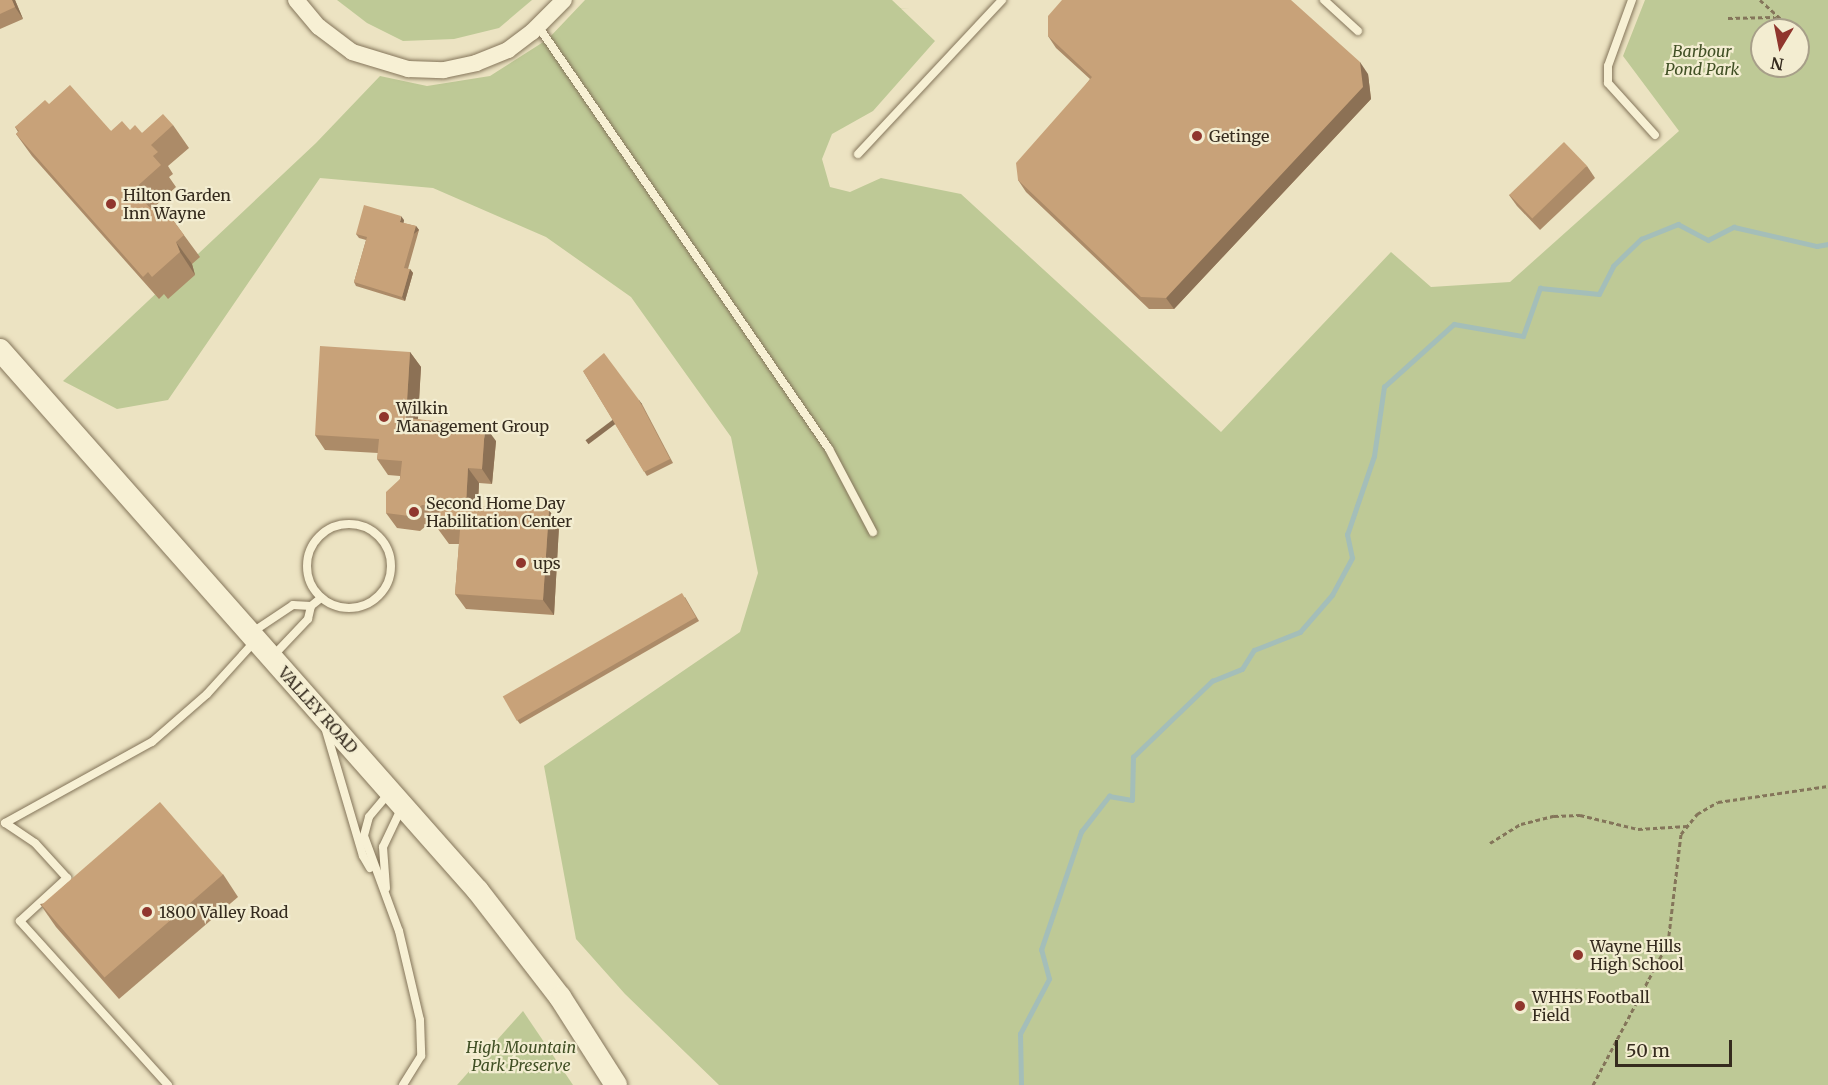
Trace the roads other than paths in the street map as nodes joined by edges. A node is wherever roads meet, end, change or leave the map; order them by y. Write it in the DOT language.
graph roads {
  1 [pos="296,0"];
  2 [pos="564,0"];
  3 [pos="1002,0"];
  4 [pos="1323,0"];
  5 [pos="1632,0"];
  6 [pos="538,26"];
  7 [pos="1358,32"];
  8 [pos="1654,135"];
  9 [pos="858,154"];
  10 [pos="0,350"];
  11 [pos="873,532"];
  12 [pos="321,598"];
  13 [pos="312,606"];
  14 [pos="252,638"];
  15 [pos="271,658"];
  16 [pos="323,715"];
  17 [pos="396,800"];
  18 [pos="387,897"];
  19 [pos="168,1085"];
  20 [pos="403,1085"];
  21 [pos="616,1085"];
  1 -- 6 [label="street"];
  2 -- 6 [label="street"];
  3 -- 9 [label="lane"];
  4 -- 7 [label="lane"];
  5 -- 8 [label="lane"];
  6 -- 11 [label="lane"];
  10 -- 14 [label="main road, VALLEY ROAD"];
  12 -- 12 [label="lane"];
  12 -- 13 [label="lane"];
  13 -- 14 [label="lane"];
  13 -- 15 [label="lane"];
  14 -- 15 [label="main road, VALLEY ROAD"];
  14 -- 19 [label="lane"];
  15 -- 16 [label="main road, VALLEY ROAD"];
  16 -- 17 [label="main road, VALLEY ROAD"];
  16 -- 18 [label="lane"];
  17 -- 18 [label="lane"];
  17 -- 18 [label="lane"];
  17 -- 21 [label="main road, VALLEY ROAD"];
  18 -- 20 [label="lane"];
}
